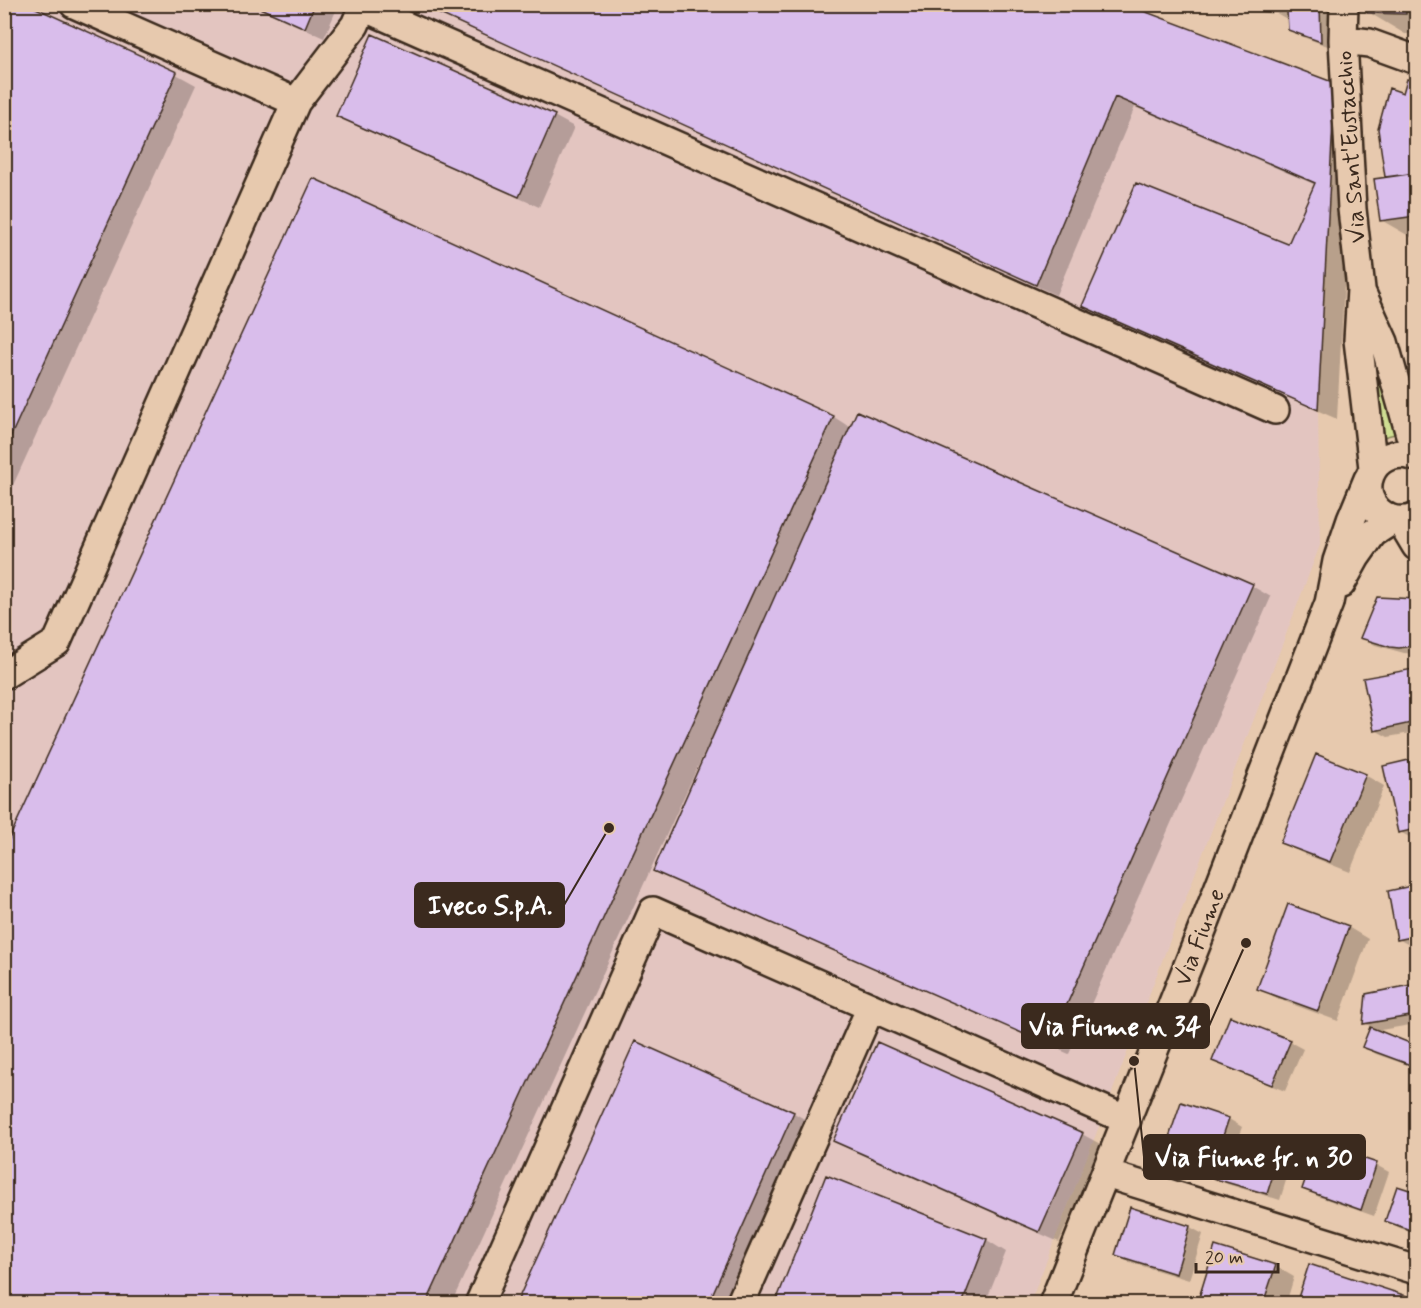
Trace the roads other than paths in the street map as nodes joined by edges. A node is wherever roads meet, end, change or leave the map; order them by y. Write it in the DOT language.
graph roads {
  1 [pos="74,4"];
  2 [pos="1344,4"];
  3 [pos="364,6"];
  4 [pos="1343,40"];
  5 [pos="1416,60"];
  6 [pos="296,102"];
  7 [pos="1361,290"];
  8 [pos="1275,410"];
  9 [pos="1416,456"];
  10 [pos="1371,474"];
  11 [pos="1404,519"];
  12 [pos="1416,546"];
  13 [pos="1329,603"];
  14 [pos="4,675"];
  15 [pos="870,1007"];
  16 [pos="1127,1120"];
  17 [pos="1106,1174"];
  18 [pos="1416,1270"];
  19 [pos="479,1304"];
  20 [pos="740,1304"];
  21 [pos="1053,1304"];
  1 -- 6 [label="street"];
  2 -- 4 [label="street, Via Sant'Eustacchio"];
  3 -- 6 [label="street"];
  3 -- 8 [label="street"];
  4 -- 5 [label="street"];
  4 -- 7 [label="street, Via Sant'Eustacchio"];
  6 -- 14 [label="street"];
  7 -- 9 [label="street, Via Sant'Eustacchio"];
  7 -- 10 [label="street, Via Sant'Eustacchio"];
  9 -- 10 [label="street"];
  10 -- 11 [label="street, Via Sant'Eustacchio"];
  10 -- 13 [label="street, Via Fiume"];
  11 -- 12 [label="street"];
  11 -- 13 [label="street, Via Fiume"];
  13 -- 16 [label="street, Via Fiume"];
  15 -- 16 [label="street"];
  15 -- 19 [label="street"];
  15 -- 20 [label="street"];
  16 -- 17 [label="street, Via Fiume"];
  17 -- 18 [label="street"];
  17 -- 21 [label="street, Via Fiume"];
}
